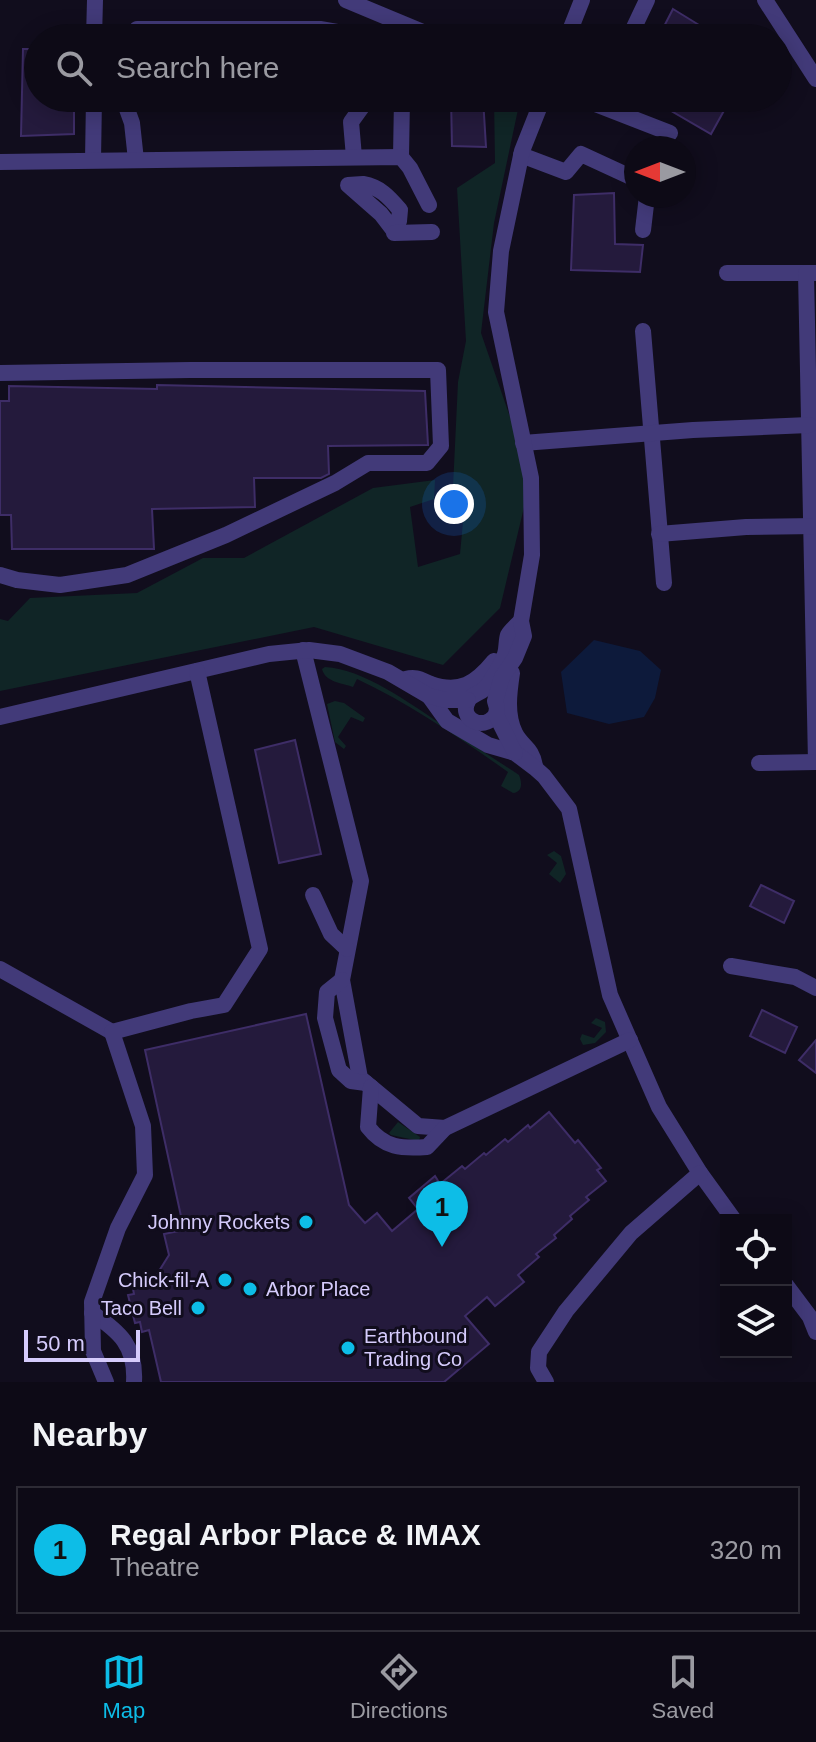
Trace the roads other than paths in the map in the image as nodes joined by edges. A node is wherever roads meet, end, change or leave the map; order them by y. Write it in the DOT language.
graph roads {
  1 [pos="95,0"];
  2 [pos="346,0"];
  3 [pos="582,0"];
  4 [pos="647,0"];
  5 [pos="765,0"];
  6 [pos="94,24"];
  7 [pos="391,24"];
  8 [pos="573,24"];
  9 [pos="636,24"];
  10 [pos="780,24"];
  11 [pos="792,42"];
  12 [pos="816,79"];
  13 [pos="94,112"];
  14 [pos="128,112"];
  15 [pos="358,112"];
  16 [pos="402,112"];
  17 [pos="538,112"];
  18 [pos="620,112"];
  19 [pos="670,133"];
  20 [pos="521,155"];
  21 [pos="350,157"];
  22 [pos="401,157"];
  23 [pos="93,160"];
  24 [pos="136,160"];
  25 [pos="0,162"];
  26 [pos="624,174"];
  27 [pos="348,185"];
  28 [pos="429,205"];
  29 [pos="646,208"];
  30 [pos="643,230"];
  31 [pos="432,232"];
  32 [pos="394,233"];
  33 [pos="727,273"];
  34 [pos="811,273"];
  35 [pos="643,331"];
  36 [pos="812,355"];
  37 [pos="0,373"];
  38 [pos="809,425"];
  39 [pos="650,433"];
  40 [pos="523,443"];
  41 [pos="813,526"];
  42 [pos="659,534"];
  43 [pos="0,575"];
  44 [pos="664,583"];
  45 [pos="521,621"];
  46 [pos="508,635"];
  47 [pos="303,650"];
  48 [pos="515,658"];
  49 [pos="197,671"];
  50 [pos="404,682"];
  51 [pos="429,696"];
  52 [pos="482,708"];
  53 [pos="0,717"];
  54 [pos="447,721"];
  55 [pos="488,745"];
  56 [pos="515,753"];
  57 [pos="816,762"];
  58 [pos="759,763"];
  59 [pos="535,768"];
  60 [pos="313,895"];
  61 [pos="347,949"];
  62 [pos="731,966"];
  63 [pos="0,969"];
  64 [pos="342,980"];
  65 [pos="816,988"];
  66 [pos="112,1032"];
  67 [pos="630,1040"];
  68 [pos="368,1085"];
  69 [pos="445,1128"];
  70 [pos="700,1173"];
  71 [pos="730,1214"];
  72 [pos="787,1286"];
  73 [pos="92,1313"];
  74 [pos="816,1332"];
  75 [pos="106,1382"];
  76 [pos="134,1382"];
  77 [pos="546,1382"];
  1 -- 6 [label="street"];
  2 -- 7 [label="street"];
  3 -- 8 [label="street"];
  4 -- 9 [label="street"];
  5 -- 10 [label="street"];
  11 -- 12 [label="street"];
  13 -- 23 [label="street"];
  14 -- 24 [label="street"];
  15 -- 21 [label="street"];
  16 -- 22 [label="street"];
  17 -- 20 [label="street"];
  18 -- 19 [label="street"];
  20 -- 26 [label="street"];
  20 -- 40 [label="street"];
  21 -- 22 [label="street"];
  21 -- 24 [label="street"];
  21 -- 27 [label="street"];
  22 -- 28 [label="street"];
  23 -- 24 [label="street"];
  23 -- 25 [label="street"];
  29 -- 30 [label="street"];
  31 -- 32 [label="street"];
  33 -- 34 [label="street"];
  34 -- 36 [label="street"];
  35 -- 39 [label="street"];
  36 -- 38 [label="street"];
  37 -- 43 [label="street"];
  38 -- 39 [label="street"];
  38 -- 41 [label="street"];
  39 -- 40 [label="street"];
  39 -- 42 [label="street"];
  40 -- 45 [label="street"];
  41 -- 42 [label="street"];
  41 -- 57 [label="street"];
  42 -- 44 [label="street"];
  45 -- 46 [label="street"];
  45 -- 48 [label="street"];
  46 -- 50 [label="street"];
  46 -- 52 [label="street"];
  47 -- 49 [label="street"];
  47 -- 50 [label="street"];
  47 -- 61 [label="street"];
  48 -- 52 [label="street"];
  48 -- 59 [label="street"];
  49 -- 53 [label="street"];
  49 -- 66 [label="street"];
  50 -- 51 [label="street"];
  51 -- 52 [label="street"];
  51 -- 54 [label="street"];
  52 -- 54 [label="street"];
  52 -- 55 [label="street"];
  52 -- 56 [label="street"];
  54 -- 55 [label="street"];
  55 -- 56 [label="street"];
  56 -- 59 [label="street"];
  57 -- 58 [label="street"];
  59 -- 67 [label="street"];
  60 -- 61 [label="street"];
  61 -- 64 [label="street"];
  62 -- 65 [label="street"];
  63 -- 66 [label="street"];
  64 -- 68 [label="street"];
  64 -- 68 [label="street"];
  66 -- 73 [label="street"];
  67 -- 69 [label="street"];
  67 -- 70 [label="street"];
  68 -- 69 [label="street"];
  68 -- 69 [label="street"];
  70 -- 71 [label="street"];
  70 -- 77 [label="street"];
  72 -- 74 [label="street"];
  73 -- 75 [label="street"];
  73 -- 76 [label="street"];
}
